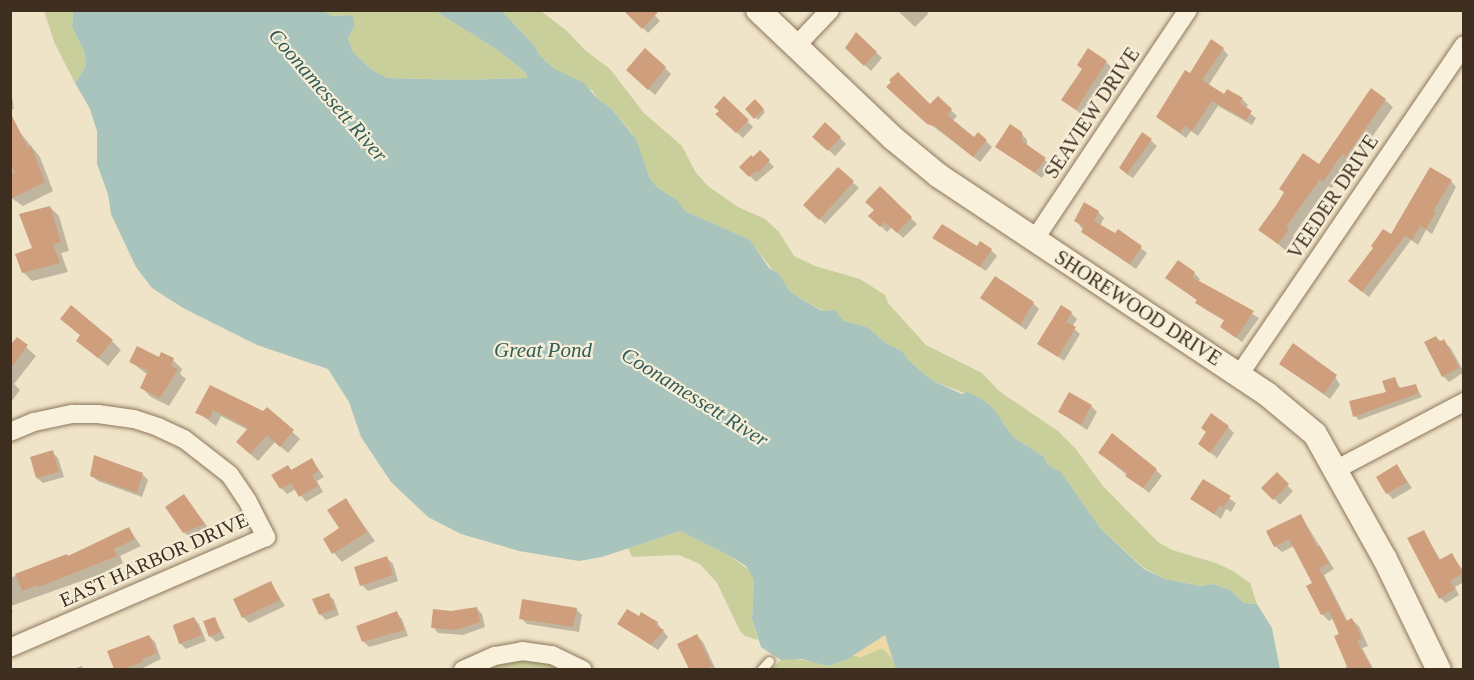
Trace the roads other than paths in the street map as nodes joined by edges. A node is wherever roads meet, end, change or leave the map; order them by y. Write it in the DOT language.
graph roads {
  1 [pos="758,10"];
  2 [pos="830,10"];
  3 [pos="1188,10"];
  4 [pos="1464,45"];
  5 [pos="795,47"];
  6 [pos="1034,240"];
  7 [pos="1239,375"];
  8 [pos="1464,402"];
  9 [pos="10,432"];
  10 [pos="1337,469"];
  11 [pos="10,648"];
  12 [pos="770,661"];
  13 [pos="463,669"];
  14 [pos="583,669"];
  15 [pos="761,669"];
  16 [pos="1439,669"];
  1 -- 5 [label="street, SHOREWOOD DRIVE"];
  2 -- 5 [label="street"];
  3 -- 6 [label="street, SEAVIEW DRIVE"];
  4 -- 7 [label="street, VEEDER DRIVE"];
  5 -- 6 [label="street, SHOREWOOD DRIVE"];
  6 -- 7 [label="street, SHOREWOOD DRIVE"];
  7 -- 10 [label="street, SHOREWOOD DRIVE"];
  8 -- 10 [label="street"];
  9 -- 11 [label="street, EAST HARBOR DRIVE"];
  10 -- 16 [label="street, SHOREWOOD DRIVE"];
  12 -- 15 [label="lane"];
  13 -- 14 [label="street"];
}
